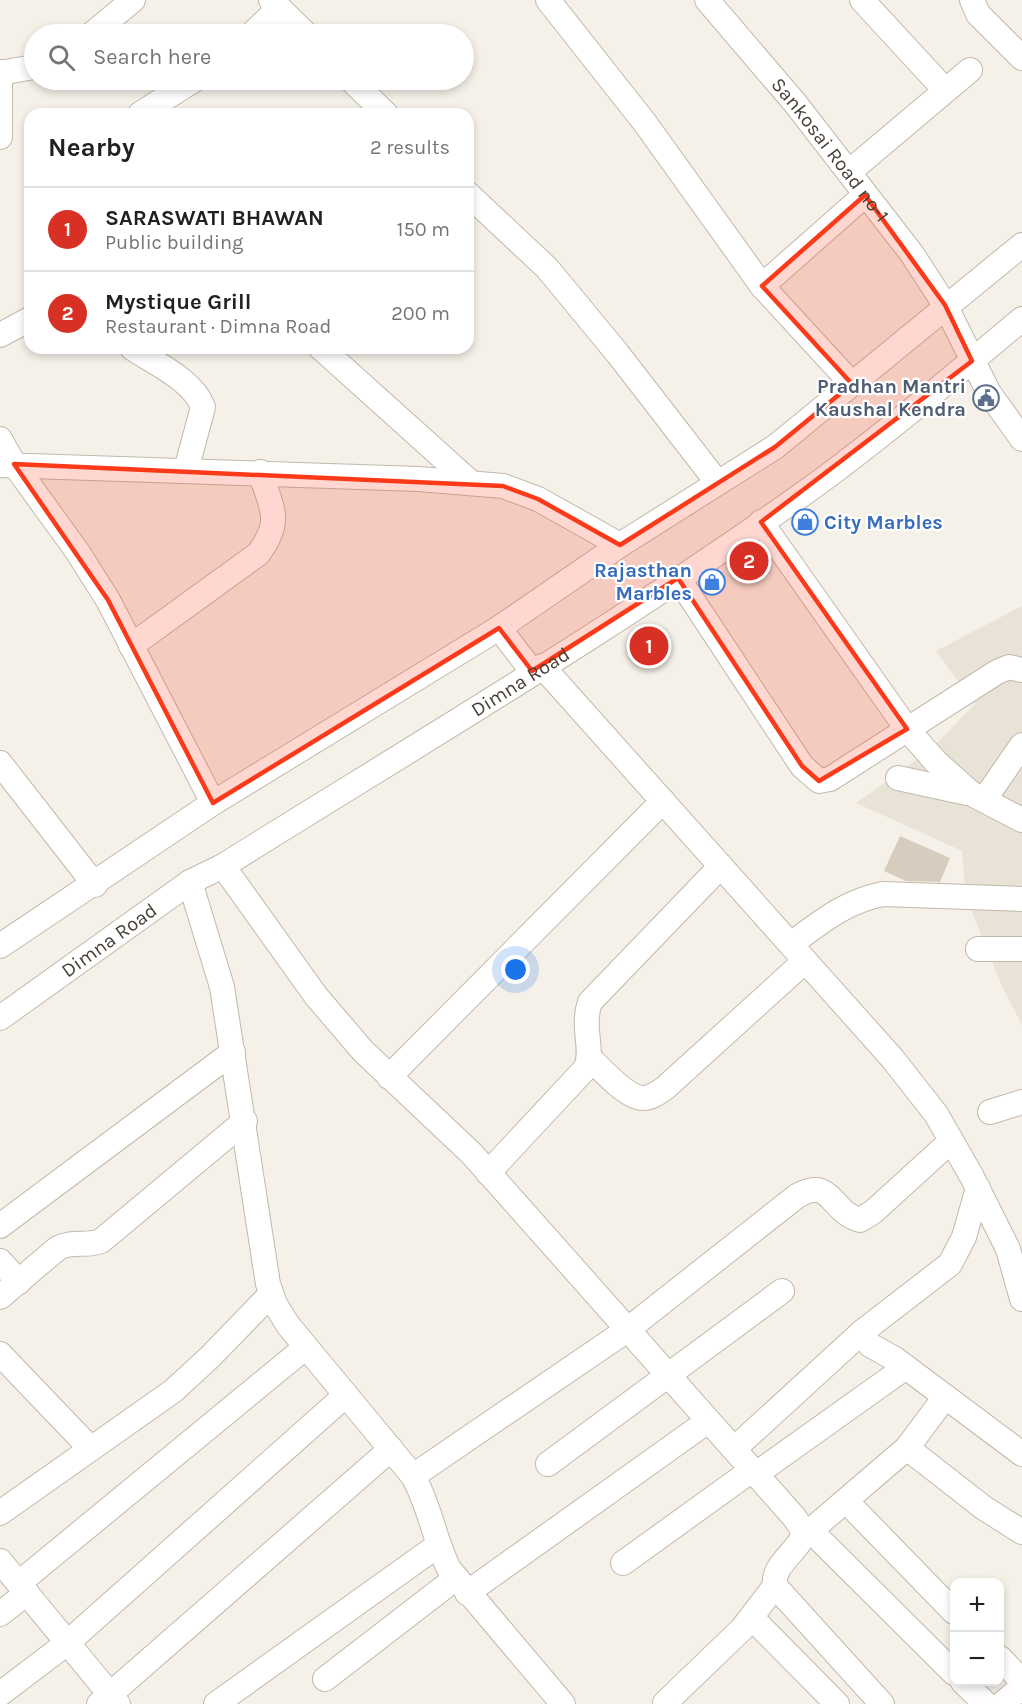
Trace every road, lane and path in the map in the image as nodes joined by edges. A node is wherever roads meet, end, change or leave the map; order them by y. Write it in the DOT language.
graph roads {
  1 [pos="133,0"];
  2 [pos="548,0"];
  3 [pos="707,0"];
  4 [pos="862,0"];
  5 [pos="972,0"];
  6 [pos="275,4"];
  7 [pos="104,24"];
  8 [pos="260,24"];
  9 [pos="296,24"];
  10 [pos="1022,58"];
  11 [pos="24,69"];
  12 [pos="970,70"];
  13 [pos="0,73"];
  14 [pos="178,90"];
  15 [pos="361,90"];
  16 [pos="945,90"];
  17 [pos="150,108"];
  18 [pos="380,108"];
  19 [pos="0,137"];
  20 [pos="849,172"];
  21 [pos="866,195"];
  22 [pos="474,200"];
  23 [pos="1022,245"];
  24 [pos="762,286"];
  25 [pos="945,305"];
  26 [pos="1022,319"];
  27 [pos="24,322"];
  28 [pos="0,335"];
  29 [pos="141,354"];
  30 [pos="328,354"];
  31 [pos="972,361"];
  32 [pos="852,384"];
  33 [pos="0,438"];
  34 [pos="1022,439"];
  35 [pos="7,464"];
  36 [pos="186,470"];
  37 [pos="260,472"];
  38 [pos="471,482"];
  39 [pos="717,482"];
  40 [pos="761,522"];
  41 [pos="620,545"];
  42 [pos="678,578"];
  43 [pos="499,628"];
  44 [pos="131,646"];
  45 [pos="537,669"];
  46 [pos="1022,670"];
  47 [pos="907,729"];
  48 [pos="1021,750"];
  49 [pos="0,763"];
  50 [pos="898,778"];
  51 [pos="978,797"];
  52 [pos="663,801"];
  53 [pos="213,803"];
  54 [pos="1022,820"];
  55 [pos="223,866"];
  56 [pos="721,866"];
  57 [pos="190,882"];
  58 [pos="95,885"];
  59 [pos="1022,899"];
  60 [pos="0,946"];
  61 [pos="978,949"];
  62 [pos="1022,949"];
  63 [pos="798,952"];
  64 [pos="0,1018"];
  65 [pos="233,1052"];
  66 [pos="590,1058"];
  67 [pos="389,1077"];
  68 [pos="1022,1102"];
  69 [pos="990,1112"];
  70 [pos="244,1121"];
  71 [pos="951,1141"];
  72 [pos="488,1173"];
  73 [pos="978,1188"];
  74 [pos="0,1226"];
  75 [pos="1015,1250"];
  76 [pos="0,1261"];
  77 [pos="19,1282"];
  78 [pos="782,1291"];
  79 [pos="272,1294"];
  80 [pos="0,1297"];
  81 [pos="1022,1299"];
  82 [pos="627,1330"];
  83 [pos="862,1332"];
  84 [pos="306,1347"];
  85 [pos="0,1354"];
  86 [pos="906,1367"];
  87 [pos="666,1374"];
  88 [pos="346,1395"];
  89 [pos="945,1397"];
  90 [pos="708,1421"];
  91 [pos="90,1448"];
  92 [pos="907,1448"];
  93 [pos="390,1449"];
  94 [pos="734,1449"];
  95 [pos="1022,1454"];
  96 [pos="548,1464"];
  97 [pos="754,1472"];
  98 [pos="413,1476"];
  99 [pos="846,1500"];
  100 [pos="4,1501"];
  101 [pos="1022,1532"];
  102 [pos="807,1534"];
  103 [pos="437,1546"];
  104 [pos="0,1561"];
  105 [pos="622,1563"];
  106 [pos="462,1585"];
  107 [pos="775,1586"];
  108 [pos="23,1588"];
  109 [pos="950,1608"];
  110 [pos="0,1614"];
  111 [pos="752,1618"];
  112 [pos="66,1644"];
  113 [pos="1004,1663"];
  114 [pos="950,1669"];
  115 [pos="325,1679"];
  116 [pos="1022,1681"];
  117 [pos="967,1686"];
  118 [pos="1022,1687"];
  119 [pos="0,1694"];
  120 [pos="109,1701"];
  121 [pos="216,1704"];
  122 [pos="563,1704"];
  123 [pos="665,1704"];
  124 [pos="837,1704"];
  125 [pos="882,1704"];
  126 [pos="986,1704"];
  127 [pos="1002,1704"];
  1 -- 7 [label="street"];
  2 -- 24 [label="street"];
  3 -- 20 [label="street, Sankosai Road no-1"];
  4 -- 16 [label="street"];
  5 -- 10 [label="street"];
  6 -- 8 [label="street"];
  6 -- 9 [label="street"];
  11 -- 13 [label="street"];
  12 -- 16 [label="street"];
  13 -- 19 [label="street"];
  14 -- 17 [label="street"];
  15 -- 18 [label="street"];
  16 -- 20 [label="street"];
  20 -- 21 [label="street, Sankosai Road no-1"];
  21 -- 24 [label="street"];
  21 -- 25 [label="street, Sankosai Road no-1"];
  22 -- 39 [label="street"];
  23 -- 25 [label="street"];
  24 -- 32 [label="street"];
  25 -- 31 [label="street, Sankosai Road no-1"];
  25 -- 32 [label="street"];
  26 -- 31 [label="street, Dimna Road"];
  27 -- 28 [label="street"];
  29 -- 36 [label="street"];
  30 -- 38 [label="street"];
  31 -- 34 [label="street, Sankosai Road no-1"];
  31 -- 40 [label="street, Dimna Road"];
  32 -- 39 [label="street"];
  33 -- 35 [label="street"];
  35 -- 36 [label="street"];
  35 -- 44 [label="street"];
  36 -- 37 [label="street"];
  37 -- 38 [label="street"];
  37 -- 44 [label="street"];
  38 -- 41 [label="street"];
  39 -- 41 [label="street"];
  40 -- 42 [label="street, Dimna Road"];
  40 -- 47 [label="street"];
  41 -- 43 [label="street"];
  42 -- 45 [label="street, Dimna Road"];
  42 -- 47 [label="street"];
  43 -- 45 [label="street"];
  43 -- 53 [label="street"];
  44 -- 53 [label="street"];
  45 -- 52 [label="street"];
  45 -- 55 [label="street, Dimna Road"];
  46 -- 47 [label="street"];
  47 -- 51 [label="street"];
  48 -- 51 [label="street"];
  49 -- 58 [label="street"];
  50 -- 51 [label="street"];
  51 -- 54 [label="street"];
  52 -- 56 [label="street"];
  52 -- 67 [label="street"];
  53 -- 58 [label="street"];
  55 -- 57 [label="street, Dimna Road"];
  55 -- 67 [label="street"];
  56 -- 63 [label="street"];
  56 -- 66 [label="street"];
  57 -- 64 [label="street, Dimna Road"];
  57 -- 65 [label="street"];
  58 -- 60 [label="street"];
  59 -- 63 [label="street"];
  61 -- 62 [label="street"];
  63 -- 66 [label="street"];
  63 -- 71 [label="street"];
  65 -- 70 [label="street"];
  65 -- 74 [label="street"];
  66 -- 72 [label="street"];
  67 -- 72 [label="street"];
  68 -- 69 [label="street"];
  70 -- 77 [label="street"];
  70 -- 79 [label="street"];
  71 -- 73 [label="street"];
  71 -- 82 [label="street"];
  72 -- 82 [label="street"];
  73 -- 75 [label="street"];
  73 -- 83 [label="street"];
  75 -- 81 [label="street"];
  76 -- 77 [label="street"];
  77 -- 80 [label="street"];
  78 -- 87 [label="street"];
  79 -- 84 [label="street"];
  79 -- 91 [label="street"];
  82 -- 87 [label="street"];
  82 -- 98 [label="street"];
  83 -- 86 [label="street"];
  83 -- 94 [label="street"];
  84 -- 88 [label="street"];
  84 -- 108 [label="street"];
  85 -- 91 [label="street"];
  86 -- 89 [label="street"];
  86 -- 97 [label="street"];
  87 -- 90 [label="street"];
  87 -- 96 [label="street"];
  88 -- 93 [label="street"];
  88 -- 112 [label="street"];
  89 -- 92 [label="street"];
  89 -- 95 [label="street"];
  90 -- 94 [label="street"];
  90 -- 106 [label="street"];
  91 -- 100 [label="street"];
  92 -- 99 [label="street"];
  92 -- 101 [label="street"];
  93 -- 98 [label="street"];
  93 -- 120 [label="street"];
  94 -- 97 [label="street"];
  97 -- 102 [label="street"];
  97 -- 105 [label="street"];
  98 -- 103 [label="street"];
  99 -- 102 [label="street"];
  99 -- 109 [label="street"];
  102 -- 107 [label="street"];
  102 -- 114 [label="street"];
  103 -- 106 [label="street"];
  103 -- 121 [label="street"];
  104 -- 108 [label="street"];
  106 -- 115 [label="street"];
  106 -- 122 [label="street"];
  107 -- 111 [label="street"];
  107 -- 125 [label="street"];
  108 -- 110 [label="street"];
  108 -- 112 [label="street"];
  111 -- 123 [label="street"];
  111 -- 124 [label="street"];
  112 -- 119 [label="street"];
  112 -- 120 [label="street"];
  113 -- 116 [label="street"];
  117 -- 126 [label="street"];
  118 -- 127 [label="street"];
}
